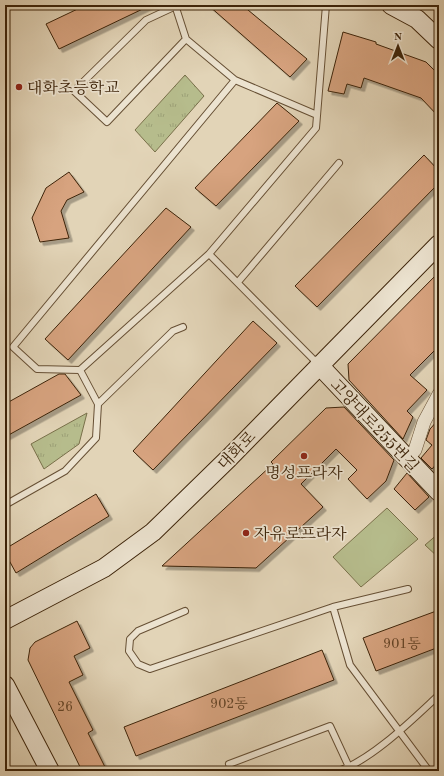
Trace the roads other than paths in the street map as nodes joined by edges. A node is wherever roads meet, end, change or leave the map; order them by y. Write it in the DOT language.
graph roads {
  1 [pos="326,5"];
  2 [pos="391,5"];
  3 [pos="175,6"];
  4 [pos="186,39"];
  5 [pos="439,40"];
  6 [pos="236,80"];
  7 [pos="317,115"];
  8 [pos="339,163"];
  9 [pos="439,244"];
  10 [pos="209,254"];
  11 [pos="238,282"];
  12 [pos="183,327"];
  13 [pos="319,366"];
  14 [pos="80,370"];
  15 [pos="439,394"];
  16 [pos="98,404"];
  17 [pos="407,459"];
  18 [pos="436,483"];
  19 [pos="5,505"];
  20 [pos="408,589"];
  21 [pos="333,607"];
  22 [pos="185,611"];
  23 [pos="5,620"];
  24 [pos="5,685"];
  25 [pos="439,695"];
  26 [pos="398,732"];
  27 [pos="349,767"];
  28 [pos="50,771"];
  29 [pos="232,771"];
  30 [pos="338,771"];
  31 [pos="429,771"];
  1 -- 7 [label="lane"];
  2 -- 5 [label="street"];
  3 -- 4 [label="lane"];
  3 -- 4 [label="lane"];
  4 -- 6 [label="lane"];
  6 -- 7 [label="lane"];
  6 -- 14 [label="lane"];
  7 -- 10 [label="lane"];
  8 -- 11 [label="lane"];
  9 -- 13 [label="street, 대화로"];
  10 -- 11 [label="lane"];
  10 -- 14 [label="lane"];
  11 -- 13 [label="lane"];
  12 -- 16 [label="lane"];
  13 -- 17 [label="street, 고양대로255번길"];
  13 -- 23 [label="street, 대화로"];
  14 -- 16 [label="lane"];
  15 -- 17 [label="street"];
  16 -- 19 [label="lane"];
  17 -- 18 [label="street, 고양대로255번길"];
  20 -- 21 [label="lane"];
  21 -- 22 [label="lane"];
  21 -- 26 [label="lane"];
  24 -- 28 [label="street"];
  25 -- 26 [label="lane"];
  26 -- 27 [label="lane"];
  26 -- 31 [label="lane"];
  27 -- 29 [label="lane"];
  27 -- 30 [label="lane"];
}
